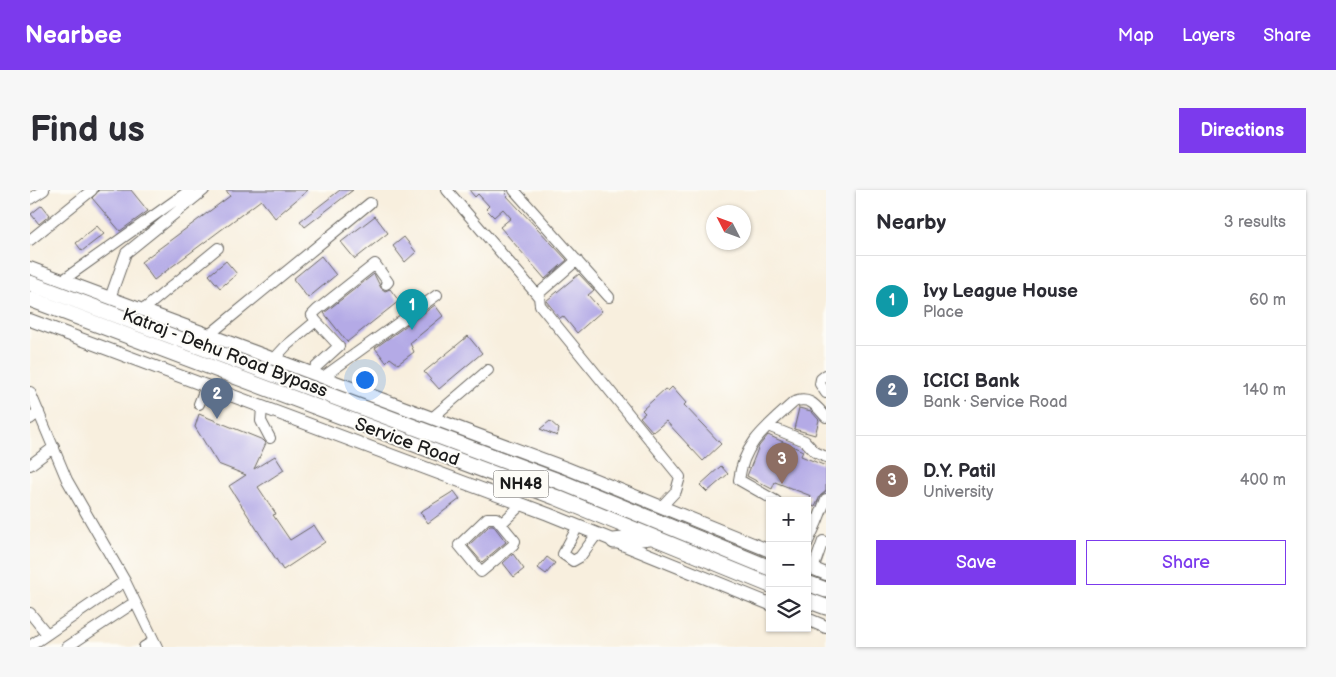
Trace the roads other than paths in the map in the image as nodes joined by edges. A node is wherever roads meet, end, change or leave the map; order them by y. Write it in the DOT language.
graph roads {
  1 [pos="44,190"];
  2 [pos="92,190"];
  3 [pos="190,190"];
  4 [pos="204,190"];
  5 [pos="447,190"];
  6 [pos="514,190"];
  7 [pos="30,199"];
  8 [pos="370,203"];
  9 [pos="30,240"];
  10 [pos="218,248"];
  11 [pos="577,260"];
  12 [pos="30,268"];
  13 [pos="64,280"];
  14 [pos="30,283"];
  15 [pos="386,284"];
  16 [pos="437,294"];
  17 [pos="537,295"];
  18 [pos="609,297"];
  19 [pos="110,298"];
  20 [pos="30,299"];
  21 [pos="143,310"];
  22 [pos="30,320"];
  23 [pos="316,321"];
  24 [pos="209,335"];
  25 [pos="274,359"];
  26 [pos="488,370"];
  27 [pos="826,375"];
  28 [pos="319,376"];
  29 [pos="206,386"];
  30 [pos="30,393"];
  31 [pos="826,393"];
  32 [pos="199,404"];
  33 [pos="262,407"];
  34 [pos="39,412"];
  35 [pos="826,417"];
  36 [pos="432,418"];
  37 [pos="30,419"];
  38 [pos="768,426"];
  39 [pos="270,438"];
  40 [pos="54,447"];
  41 [pos="826,457"];
  42 [pos="30,465"];
  43 [pos="769,497"];
  44 [pos="826,499"];
  45 [pos="522,504"];
  46 [pos="661,507"];
  47 [pos="811,519"];
  48 [pos="817,522"];
  49 [pos="501,524"];
  50 [pos="578,526"];
  51 [pos="597,534"];
  52 [pos="651,537"];
  53 [pos="614,540"];
  54 [pos="808,542"];
  55 [pos="826,542"];
  56 [pos="766,549"];
  57 [pos="766,566"];
  58 [pos="811,568"];
  59 [pos="811,573"];
  60 [pos="826,574"];
  61 [pos="811,575"];
  62 [pos="125,581"];
  63 [pos="766,582"];
  64 [pos="826,590"];
  65 [pos="811,601"];
  66 [pos="136,602"];
  67 [pos="766,602"];
  68 [pos="826,607"];
  69 [pos="30,613"];
  70 [pos="811,621"];
  71 [pos="826,627"];
  72 [pos="47,634"];
  73 [pos="155,644"];
  74 [pos="30,646"];
  75 [pos="67,647"];
  76 [pos="144,647"];
  1 -- 7 [label="street"];
  2 -- 9 [label="street"];
  3 -- 13 [label="street"];
  4 -- 19 [label="street"];
  5 -- 17 [label="street"];
  6 -- 11 [label="street"];
  8 -- 24 [label="street"];
  10 -- 21 [label="street"];
  11 -- 17 [label="street"];
  11 -- 18 [label="street"];
  12 -- 13 [label="main road, Service Road"];
  13 -- 19 [label="main road, Service Road"];
  14 -- 57 [label="highway, Katraj - Dehu Road Bypass / NH48"];
  15 -- 23 [label="street"];
  16 -- 28 [label="street"];
  17 -- 46 [label="street"];
  19 -- 21 [label="main road, Service Road"];
  20 -- 52 [label="highway, Katraj - Dehu Road Bypass / NH48"];
  21 -- 24 [label="main road, Service Road"];
  22 -- 29 [label="main road, Service Road"];
  23 -- 25 [label="street"];
  23 -- 28 [label="street"];
  24 -- 25 [label="main road, Service Road"];
  25 -- 28 [label="main road, Service Road"];
  26 -- 36 [label="street"];
  27 -- 31 [label="street"];
  28 -- 36 [label="main road, Service Road"];
  29 -- 32 [label="street"];
  29 -- 33 [label="main road, Service Road"];
  30 -- 34 [label="street"];
  33 -- 39 [label="street"];
  33 -- 45 [label="main road, Service Road"];
  34 -- 37 [label="street"];
  34 -- 40 [label="street"];
  35 -- 38 [label="street"];
  36 -- 46 [label="main road, Service Road"];
  38 -- 41 [label="street"];
  38 -- 43 [label="street"];
  40 -- 42 [label="street"];
  40 -- 62 [label="street"];
  44 -- 48 [label="street"];
  45 -- 49 [label="street"];
  45 -- 50 [label="main road, Service Road"];
  46 -- 56 [label="main road, Service Road"];
  47 -- 48 [label="street"];
  48 -- 54 [label="street"];
  49 -- 49 [label="street"];
  50 -- 51 [label="main road, Service Road"];
  50 -- 51 [label="street"];
  51 -- 53 [label="main road, Service Road"];
  52 -- 53 [label="highway"];
  52 -- 63 [label="highway, Katraj - Dehu Road Bypass / NH48"];
  53 -- 67 [label="main road, Service Road"];
  55 -- 58 [label="street"];
  59 -- 60 [label="main road"];
  61 -- 64 [label="highway"];
  62 -- 66 [label="street"];
  62 -- 72 [label="street"];
  65 -- 68 [label="highway"];
  66 -- 73 [label="street"];
  66 -- 75 [label="street"];
  69 -- 72 [label="street"];
  70 -- 71 [label="main road"];
  72 -- 74 [label="street"];
  73 -- 76 [label="street"];
}
